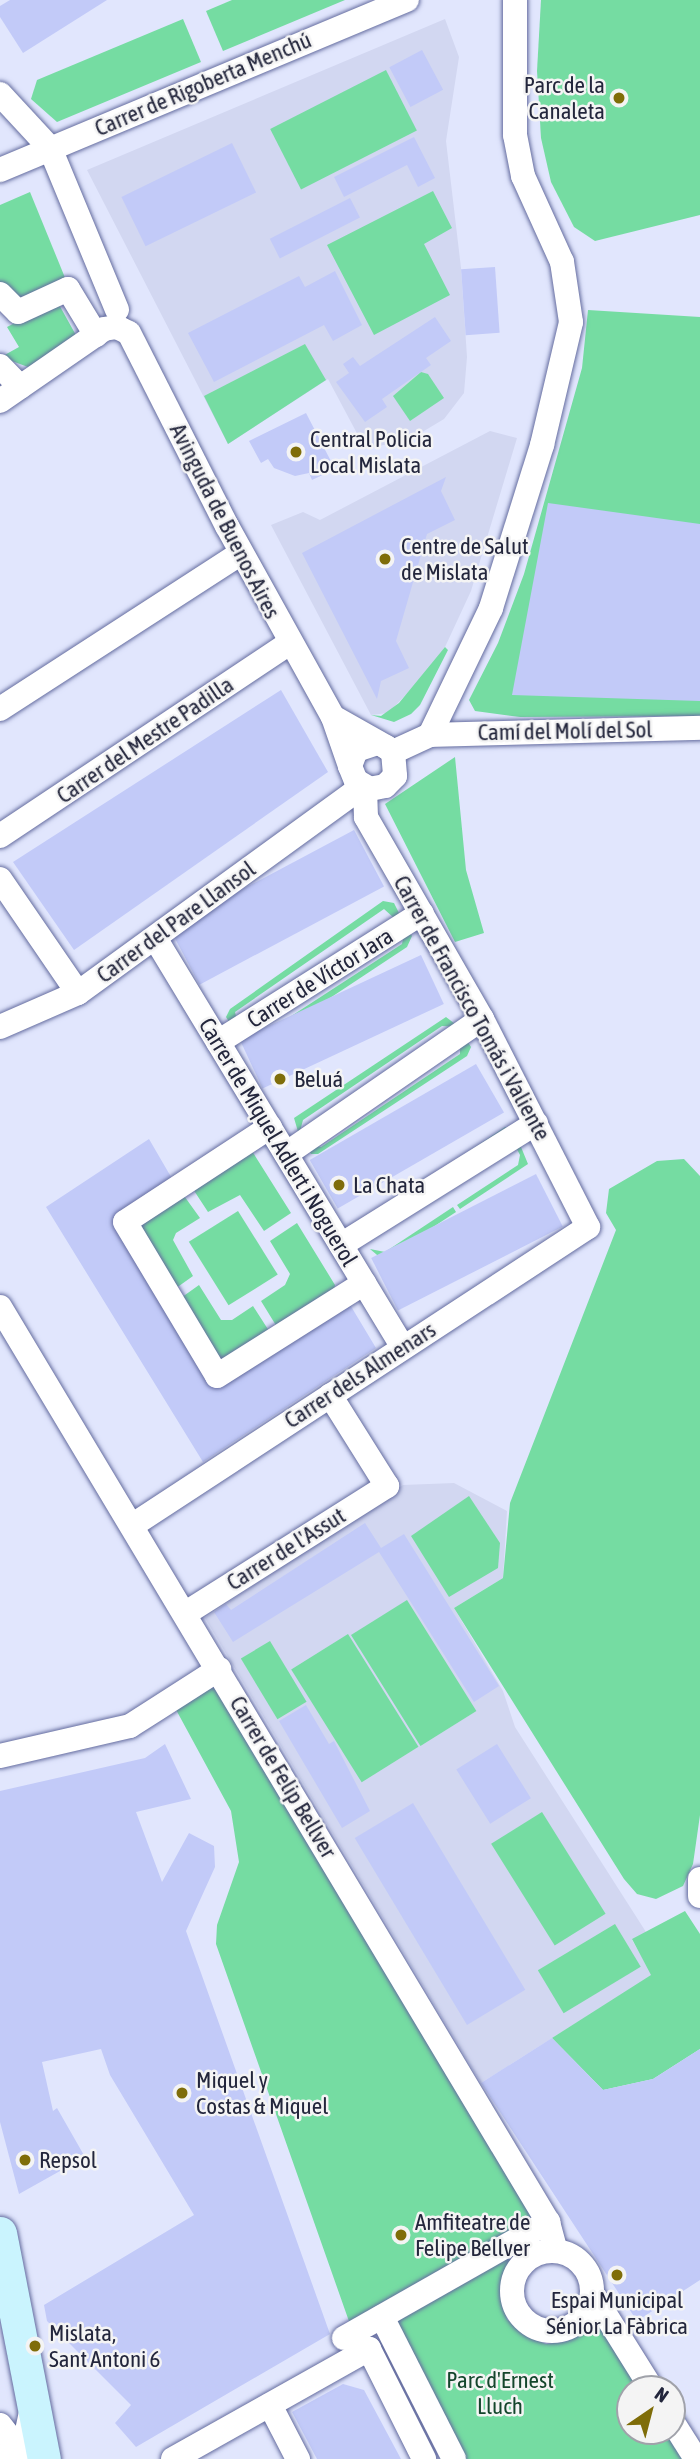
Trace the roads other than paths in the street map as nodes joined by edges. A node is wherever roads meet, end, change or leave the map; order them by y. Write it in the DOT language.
graph roads {
  1 [pos="515,0"];
  2 [pos="392,3"];
  3 [pos="0,94"];
  4 [pos="50,148"];
  5 [pos="0,170"];
  6 [pos="0,294"];
  7 [pos="115,327"];
  8 [pos="0,366"];
  9 [pos="20,387"];
  10 [pos="0,401"];
  11 [pos="242,553"];
  12 [pos="289,643"];
  13 [pos="0,709"];
  14 [pos="333,718"];
  15 [pos="700,728"];
  16 [pos="430,734"];
  17 [pos="386,748"];
  18 [pos="354,783"];
  19 [pos="0,836"];
  20 [pos="0,879"];
  21 [pos="422,913"];
  22 [pos="155,938"];
  23 [pos="78,993"];
  24 [pos="482,1019"];
  25 [pos="0,1027"];
  26 [pos="218,1042"];
  27 [pos="536,1123"];
  28 [pos="270,1128"];
  29 [pos="286,1154"];
  30 [pos="588,1227"];
  31 [pos="341,1245"];
  32 [pos="364,1283"];
  33 [pos="0,1307"];
  34 [pos="402,1346"];
  35 [pos="330,1395"];
  36 [pos="134,1525"];
  37 [pos="186,1613"];
  38 [pos="219,1669"];
  39 [pos="0,1756"];
  40 [pos="700,1879"];
  41 [pos="700,1896"];
  42 [pos="548,2222"];
  43 [pos="0,2233"];
  44 [pos="556,2251"];
  45 [pos="592,2293"];
  46 [pos="382,2317"];
  47 [pos="344,2338"];
  48 [pos="643,2375"];
  49 [pos="270,2405"];
  50 [pos="0,2425"];
  51 [pos="686,2443"];
  52 [pos="22,2456"];
  53 [pos="173,2459"];
  54 [pos="298,2459"];
  55 [pos="424,2459"];
  56 [pos="454,2459"];
  57 [pos="696,2459"];
  1 -- 16 [label="street"];
  2 -- 4 [label="street, Carrer de Rigoberta Menchú"];
  3 -- 4 [label="street"];
  4 -- 5 [label="street, Carrer de Rigoberta Menchú"];
  4 -- 7 [label="street, Avinguda de Buenos Aires"];
  6 -- 7 [label="street"];
  7 -- 9 [label="street"];
  7 -- 11 [label="street, Avinguda de Buenos Aires"];
  8 -- 9 [label="street"];
  9 -- 10 [label="street"];
  11 -- 12 [label="street, Avinguda de Buenos Aires"];
  11 -- 13 [label="street"];
  12 -- 14 [label="street, Avinguda de Buenos Aires"];
  12 -- 19 [label="street, Carrer del Mestre Padilla"];
  14 -- 17 [label="street"];
  14 -- 18 [label="street, Avinguda de Buenos Aires"];
  15 -- 16 [label="street, Camí del Molí del Sol"];
  16 -- 17 [label="street"];
  17 -- 18 [label="street"];
  17 -- 18 [label="street"];
  18 -- 21 [label="street, Carrer de Francisco Tomás i Valiente"];
  18 -- 22 [label="street, Carrer del Pare Llansol"];
  20 -- 23 [label="street"];
  21 -- 24 [label="street, Carrer de Francisco Tomás i Valiente"];
  21 -- 26 [label="street, Carrer de Víctor Jara"];
  22 -- 23 [label="street, Carrer del Pare Llansol"];
  22 -- 26 [label="street, Carrer de Miquel Adlert i Noguerol"];
  23 -- 25 [label="street, Carrer del Pare Llansol"];
  24 -- 27 [label="street, Carrer de Francisco Tomás i Valiente"];
  24 -- 29 [label="street"];
  26 -- 28 [label="street, Carrer de Miquel Adlert i Noguerol"];
  27 -- 30 [label="street, Carrer de Francisco Tomás i Valiente"];
  27 -- 31 [label="street"];
  28 -- 29 [label="street, Carrer de Miquel Adlert i Noguerol"];
  28 -- 32 [label="street"];
  29 -- 31 [label="street, Carrer de Miquel Adlert i Noguerol"];
  30 -- 34 [label="street, Carrer dels Almenars"];
  31 -- 32 [label="street, Carrer de Miquel Adlert i Noguerol"];
  32 -- 34 [label="street, Carrer de Miquel Adlert i Noguerol"];
  33 -- 36 [label="street, Carrer de Felip Bellver"];
  34 -- 35 [label="street, Carrer dels Almenars"];
  35 -- 36 [label="street, Carrer dels Almenars"];
  35 -- 37 [label="street, Carrer de l'Assut"];
  36 -- 37 [label="street, Carrer de Felip Bellver"];
  37 -- 38 [label="street, Carrer de Felip Bellver"];
  38 -- 39 [label="street"];
  38 -- 42 [label="street, Carrer de Felip Bellver"];
  40 -- 41 [label="street"];
  42 -- 44 [label="street, Carrer de Felip Bellver"];
  42 -- 46 [label="street"];
  43 -- 52 [label="street"];
  44 -- 45 [label="street"];
  44 -- 45 [label="street"];
  45 -- 48 [label="street"];
  46 -- 47 [label="street"];
  46 -- 56 [label="street"];
  49 -- 53 [label="street"];
  49 -- 54 [label="street"];
  49 -- 55 [label="street"];
  50 -- 52 [label="street"];
  51 -- 57 [label="street"];
}
